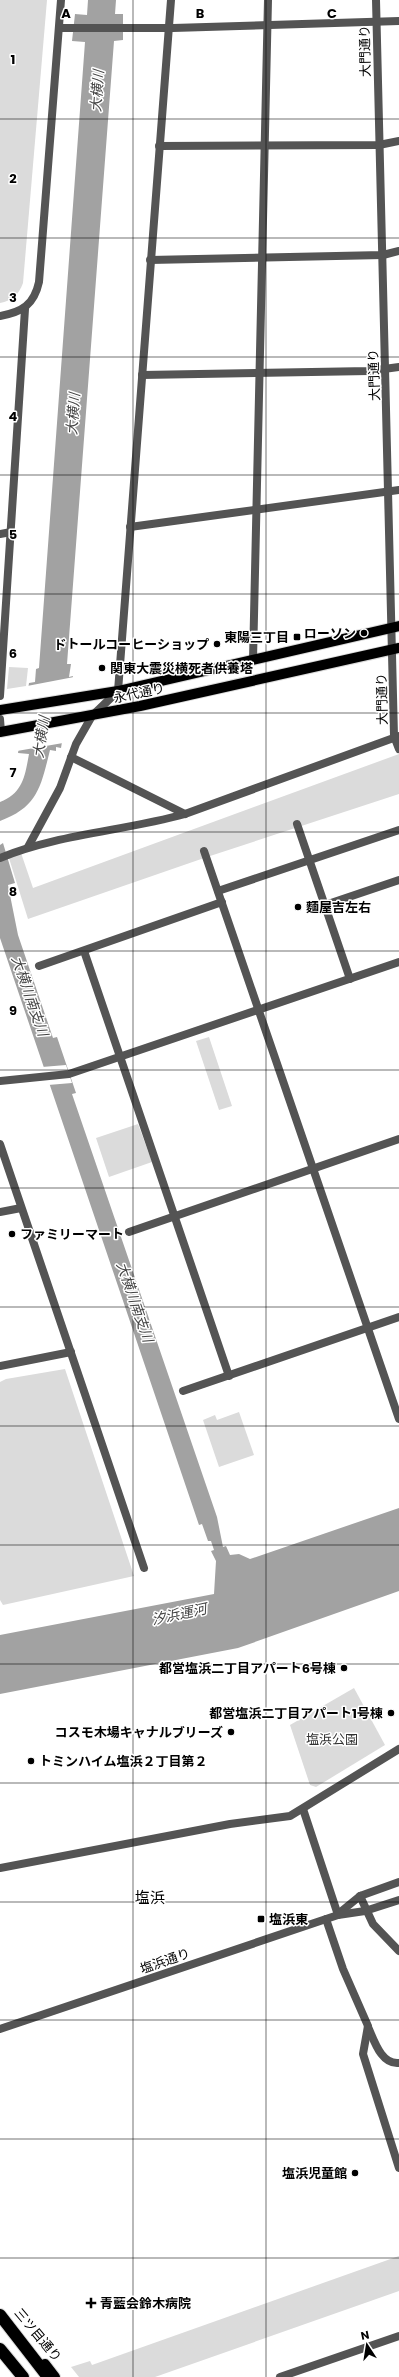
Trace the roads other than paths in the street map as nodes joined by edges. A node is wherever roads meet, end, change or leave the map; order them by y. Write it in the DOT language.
graph roads {
  1 [pos="61,0"];
  2 [pos="171,0"];
  3 [pos="268,0"];
  4 [pos="376,0"];
  5 [pos="399,21"];
  6 [pos="377,23"];
  7 [pos="267,26"];
  8 [pos="58,28"];
  9 [pos="169,28"];
  10 [pos="399,142"];
  11 [pos="379,145"];
  12 [pos="159,146"];
  13 [pos="264,146"];
  14 [pos="399,250"];
  15 [pos="383,255"];
  16 [pos="262,257"];
  17 [pos="150,260"];
  18 [pos="25,309"];
  19 [pos="0,316"];
  20 [pos="399,367"];
  21 [pos="386,371"];
  22 [pos="260,374"];
  23 [pos="142,375"];
  24 [pos="399,490"];
  25 [pos="389,493"];
  26 [pos="257,510"];
  27 [pos="130,527"];
  28 [pos="10,532"];
  29 [pos="0,534"];
  30 [pos="396,627"];
  31 [pos="396,648"];
  32 [pos="253,660"];
  33 [pos="118,691"];
  34 [pos="0,696"];
  35 [pos="0,710"];
  36 [pos="92,716"];
  37 [pos="0,719"];
  38 [pos="1,732"];
  39 [pos="397,736"];
  40 [pos="399,749"];
  41 [pos="71,757"];
  42 [pos="185,814"];
  43 [pos="297,824"];
  44 [pos="399,830"];
  45 [pos="28,847"];
  46 [pos="204,851"];
  47 [pos="4,856"];
  48 [pos="309,859"];
  49 [pos="399,880"];
  50 [pos="218,891"];
  51 [pos="222,902"];
  52 [pos="325,905"];
  53 [pos="84,951"];
  54 [pos="399,962"];
  55 [pos="39,966"];
  56 [pos="350,979"];
  57 [pos="259,1010"];
  58 [pos="120,1058"];
  59 [pos="0,1081"];
  60 [pos="399,1139"];
  61 [pos="0,1144"];
  62 [pos="313,1168"];
  63 [pos="22,1208"];
  64 [pos="0,1212"];
  65 [pos="174,1216"];
  66 [pos="129,1232"];
  67 [pos="399,1317"];
  68 [pos="368,1328"];
  69 [pos="71,1352"];
  70 [pos="0,1366"];
  71 [pos="229,1376"];
  72 [pos="183,1391"];
  73 [pos="399,1419"];
  74 [pos="144,1568"];
  75 [pos="399,1749"];
  76 [pos="303,1809"];
  77 [pos="0,1868"];
  78 [pos="399,1882"];
  79 [pos="360,1896"];
  80 [pos="399,1900"];
  81 [pos="365,1911"];
  82 [pos="338,1915"];
  83 [pos="326,1919"];
  84 [pos="399,1951"];
  85 [pos="368,2026"];
  86 [pos="0,2029"];
  87 [pos="399,2063"];
  88 [pos="399,2168"];
  89 [pos="0,2310"];
  90 [pos="0,2314"];
  91 [pos="0,2322"];
  92 [pos="399,2336"];
  93 [pos="0,2347"];
  94 [pos="45,2373"];
  95 [pos="25,2377"];
  96 [pos="55,2377"];
  97 [pos="280,2377"];
  1 -- 8 [label="street"];
  2 -- 9 [label="street"];
  3 -- 7 [label="street"];
  4 -- 6 [label="street, 大門通り"];
  5 -- 6 [label="street"];
  6 -- 7 [label="street"];
  6 -- 11 [label="street, 大門通り"];
  7 -- 9 [label="street"];
  7 -- 13 [label="street"];
  8 -- 9 [label="street"];
  8 -- 18 [label="street"];
  9 -- 12 [label="street"];
  10 -- 11 [label="street"];
  11 -- 13 [label="street"];
  11 -- 15 [label="street, 大門通り"];
  12 -- 13 [label="street"];
  12 -- 17 [label="street"];
  13 -- 16 [label="street"];
  14 -- 15 [label="street"];
  15 -- 16 [label="street"];
  15 -- 21 [label="street, 大門通り"];
  16 -- 17 [label="street"];
  16 -- 22 [label="street"];
  17 -- 23 [label="street"];
  18 -- 19 [label="street"];
  18 -- 28 [label="street"];
  20 -- 21 [label="street"];
  21 -- 22 [label="street"];
  21 -- 25 [label="street, 大門通り"];
  22 -- 23 [label="street"];
  22 -- 26 [label="street"];
  23 -- 27 [label="street"];
  24 -- 25 [label="street"];
  25 -- 26 [label="street"];
  25 -- 30 [label="street, 大門通り"];
  26 -- 27 [label="street"];
  26 -- 32 [label="street"];
  27 -- 33 [label="street"];
  28 -- 29 [label="street"];
  28 -- 34 [label="street"];
  30 -- 31 [label="street, 大門通り"];
  30 -- 32 [label="main road, 永代通り"];
  31 -- 36 [label="main road, 永代通り"];
  31 -- 39 [label="street, 大門通り"];
  32 -- 33 [label="main road, 永代通り"];
  33 -- 35 [label="main road, 永代通り"];
  33 -- 36 [label="street"];
  36 -- 38 [label="main road, 永代通り"];
  36 -- 41 [label="street"];
  37 -- 38 [label="street"];
  39 -- 40 [label="street, 大門通り"];
  39 -- 42 [label="street"];
  41 -- 42 [label="street"];
  41 -- 45 [label="street"];
  42 -- 45 [label="street"];
  43 -- 48 [label="street"];
  44 -- 48 [label="street"];
  45 -- 47 [label="street"];
  46 -- 50 [label="street"];
  48 -- 50 [label="street"];
  48 -- 52 [label="street"];
  49 -- 52 [label="street"];
  50 -- 51 [label="street"];
  51 -- 53 [label="street"];
  51 -- 57 [label="street"];
  52 -- 56 [label="street"];
  53 -- 55 [label="street"];
  53 -- 58 [label="street"];
  54 -- 56 [label="street"];
  56 -- 57 [label="street"];
  57 -- 58 [label="street"];
  57 -- 62 [label="street"];
  58 -- 59 [label="street"];
  58 -- 65 [label="street"];
  60 -- 62 [label="street"];
  61 -- 63 [label="street"];
  62 -- 65 [label="street"];
  62 -- 68 [label="street"];
  63 -- 64 [label="street"];
  63 -- 69 [label="street"];
  65 -- 66 [label="street"];
  65 -- 71 [label="street"];
  67 -- 68 [label="street"];
  68 -- 71 [label="street"];
  68 -- 73 [label="street"];
  69 -- 70 [label="street"];
  69 -- 74 [label="street"];
  71 -- 72 [label="street"];
  75 -- 76 [label="street"];
  76 -- 77 [label="street"];
  76 -- 82 [label="street"];
  78 -- 79 [label="street, 塩浜通り"];
  79 -- 81 [label="street"];
  79 -- 82 [label="street, 塩浜通り"];
  80 -- 81 [label="street, 塩浜通り"];
  81 -- 82 [label="street, 塩浜通り"];
  81 -- 84 [label="street"];
  82 -- 83 [label="street, 塩浜通り"];
  83 -- 85 [label="street"];
  83 -- 86 [label="street, 塩浜通り"];
  85 -- 87 [label="street"];
  85 -- 88 [label="street"];
  89 -- 96 [label="main road, 三ツ目通り"];
  90 -- 94 [label="highway"];
  91 -- 94 [label="highway"];
  92 -- 97 [label="street"];
  93 -- 95 [label="highway"];
}
